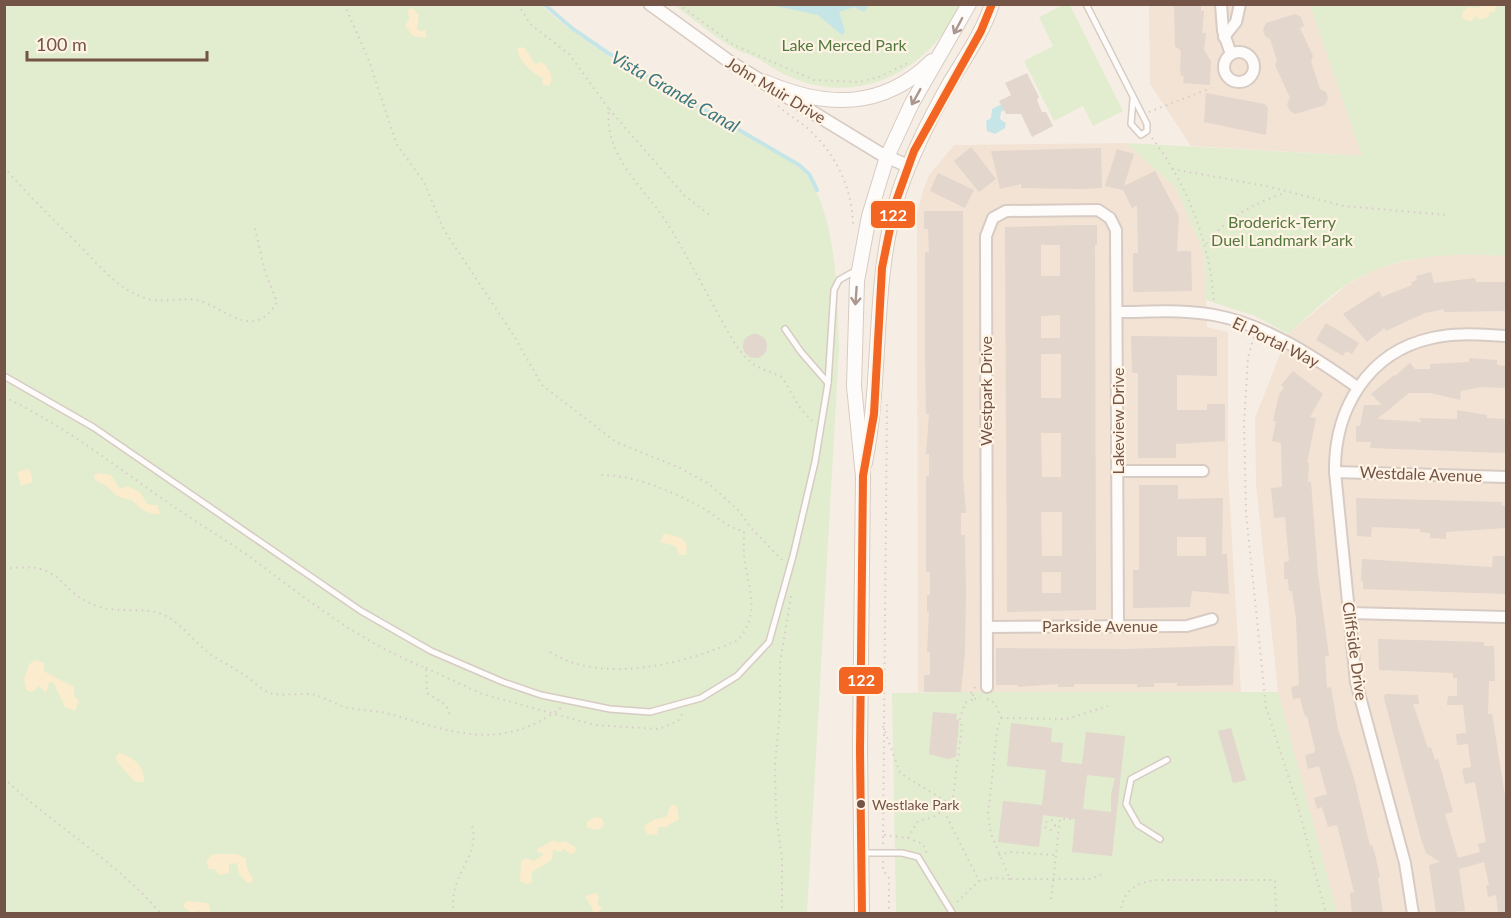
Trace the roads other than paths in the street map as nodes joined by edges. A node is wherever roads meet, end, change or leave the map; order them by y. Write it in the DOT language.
graph roads {
  1 [pos="650,4"];
  2 [pos="969,4"];
  3 [pos="992,4"];
  4 [pos="1086,4"];
  5 [pos="1221,4"];
  6 [pos="1240,4"];
  7 [pos="1224,37"];
  8 [pos="946,47"];
  9 [pos="1231,54"];
  10 [pos="765,82"];
  11 [pos="1133,99"];
  12 [pos="887,157"];
  13 [pos="908,166"];
  14 [pos="1110,218"];
  15 [pos="859,268"];
  16 [pos="1118,312"];
  17 [pos="785,328"];
  18 [pos="1506,336"];
  19 [pos="4,376"];
  20 [pos="828,383"];
  21 [pos="1358,387"];
  22 [pos="1118,471"];
  23 [pos="1203,471"];
  24 [pos="1335,472"];
  25 [pos="863,476"];
  26 [pos="1506,477"];
  27 [pos="1349,613"];
  28 [pos="1506,617"];
  29 [pos="1212,619"];
  30 [pos="1118,626"];
  31 [pos="987,627"];
  32 [pos="987,687"];
  33 [pos="1167,760"];
  34 [pos="1161,839"];
  35 [pos="861,853"];
  36 [pos="862,914"];
  37 [pos="953,914"];
  38 [pos="1413,914"];
  1 -- 10 [label="street, John Muir Drive"];
  2 -- 8 [label="main road, one-way"];
  3 -- 13 [label="main road"];
  4 -- 11 [label="lane"];
  5 -- 7 [label="street"];
  6 -- 7 [label="street"];
  7 -- 9 [label="street"];
  8 -- 10 [label="main road"];
  8 -- 12 [label="main road, one-way"];
  10 -- 12 [label="street, John Muir Drive"];
  11 -- 11 [label="lane"];
  12 -- 13 [label="street, John Muir Drive"];
  12 -- 15 [label="main road"];
  13 -- 25 [label="main road"];
  14 -- 16 [label="street, Lakeview Drive"];
  14 -- 31 [label="street, Westpark Drive"];
  15 -- 20 [label="lane"];
  15 -- 25 [label="main road, one-way"];
  16 -- 21 [label="street, El Portal Way"];
  16 -- 22 [label="street, Lakeview Drive"];
  17 -- 20 [label="lane"];
  18 -- 21 [label="street, Cliffside Drive"];
  19 -- 20 [label="lane"];
  21 -- 24 [label="street, Cliffside Drive"];
  22 -- 23 [label="street"];
  22 -- 30 [label="street, Lakeview Drive"];
  24 -- 26 [label="street, Westdale Avenue"];
  24 -- 27 [label="street, Cliffside Drive"];
  25 -- 35 [label="main road"];
  27 -- 28 [label="street"];
  27 -- 38 [label="street, Cliffside Drive"];
  29 -- 30 [label="street, Parkside Avenue"];
  30 -- 31 [label="street, Parkside Avenue"];
  31 -- 32 [label="street, Westpark Drive"];
  33 -- 34 [label="lane"];
  35 -- 36 [label="main road"];
  35 -- 37 [label="lane"];
}
